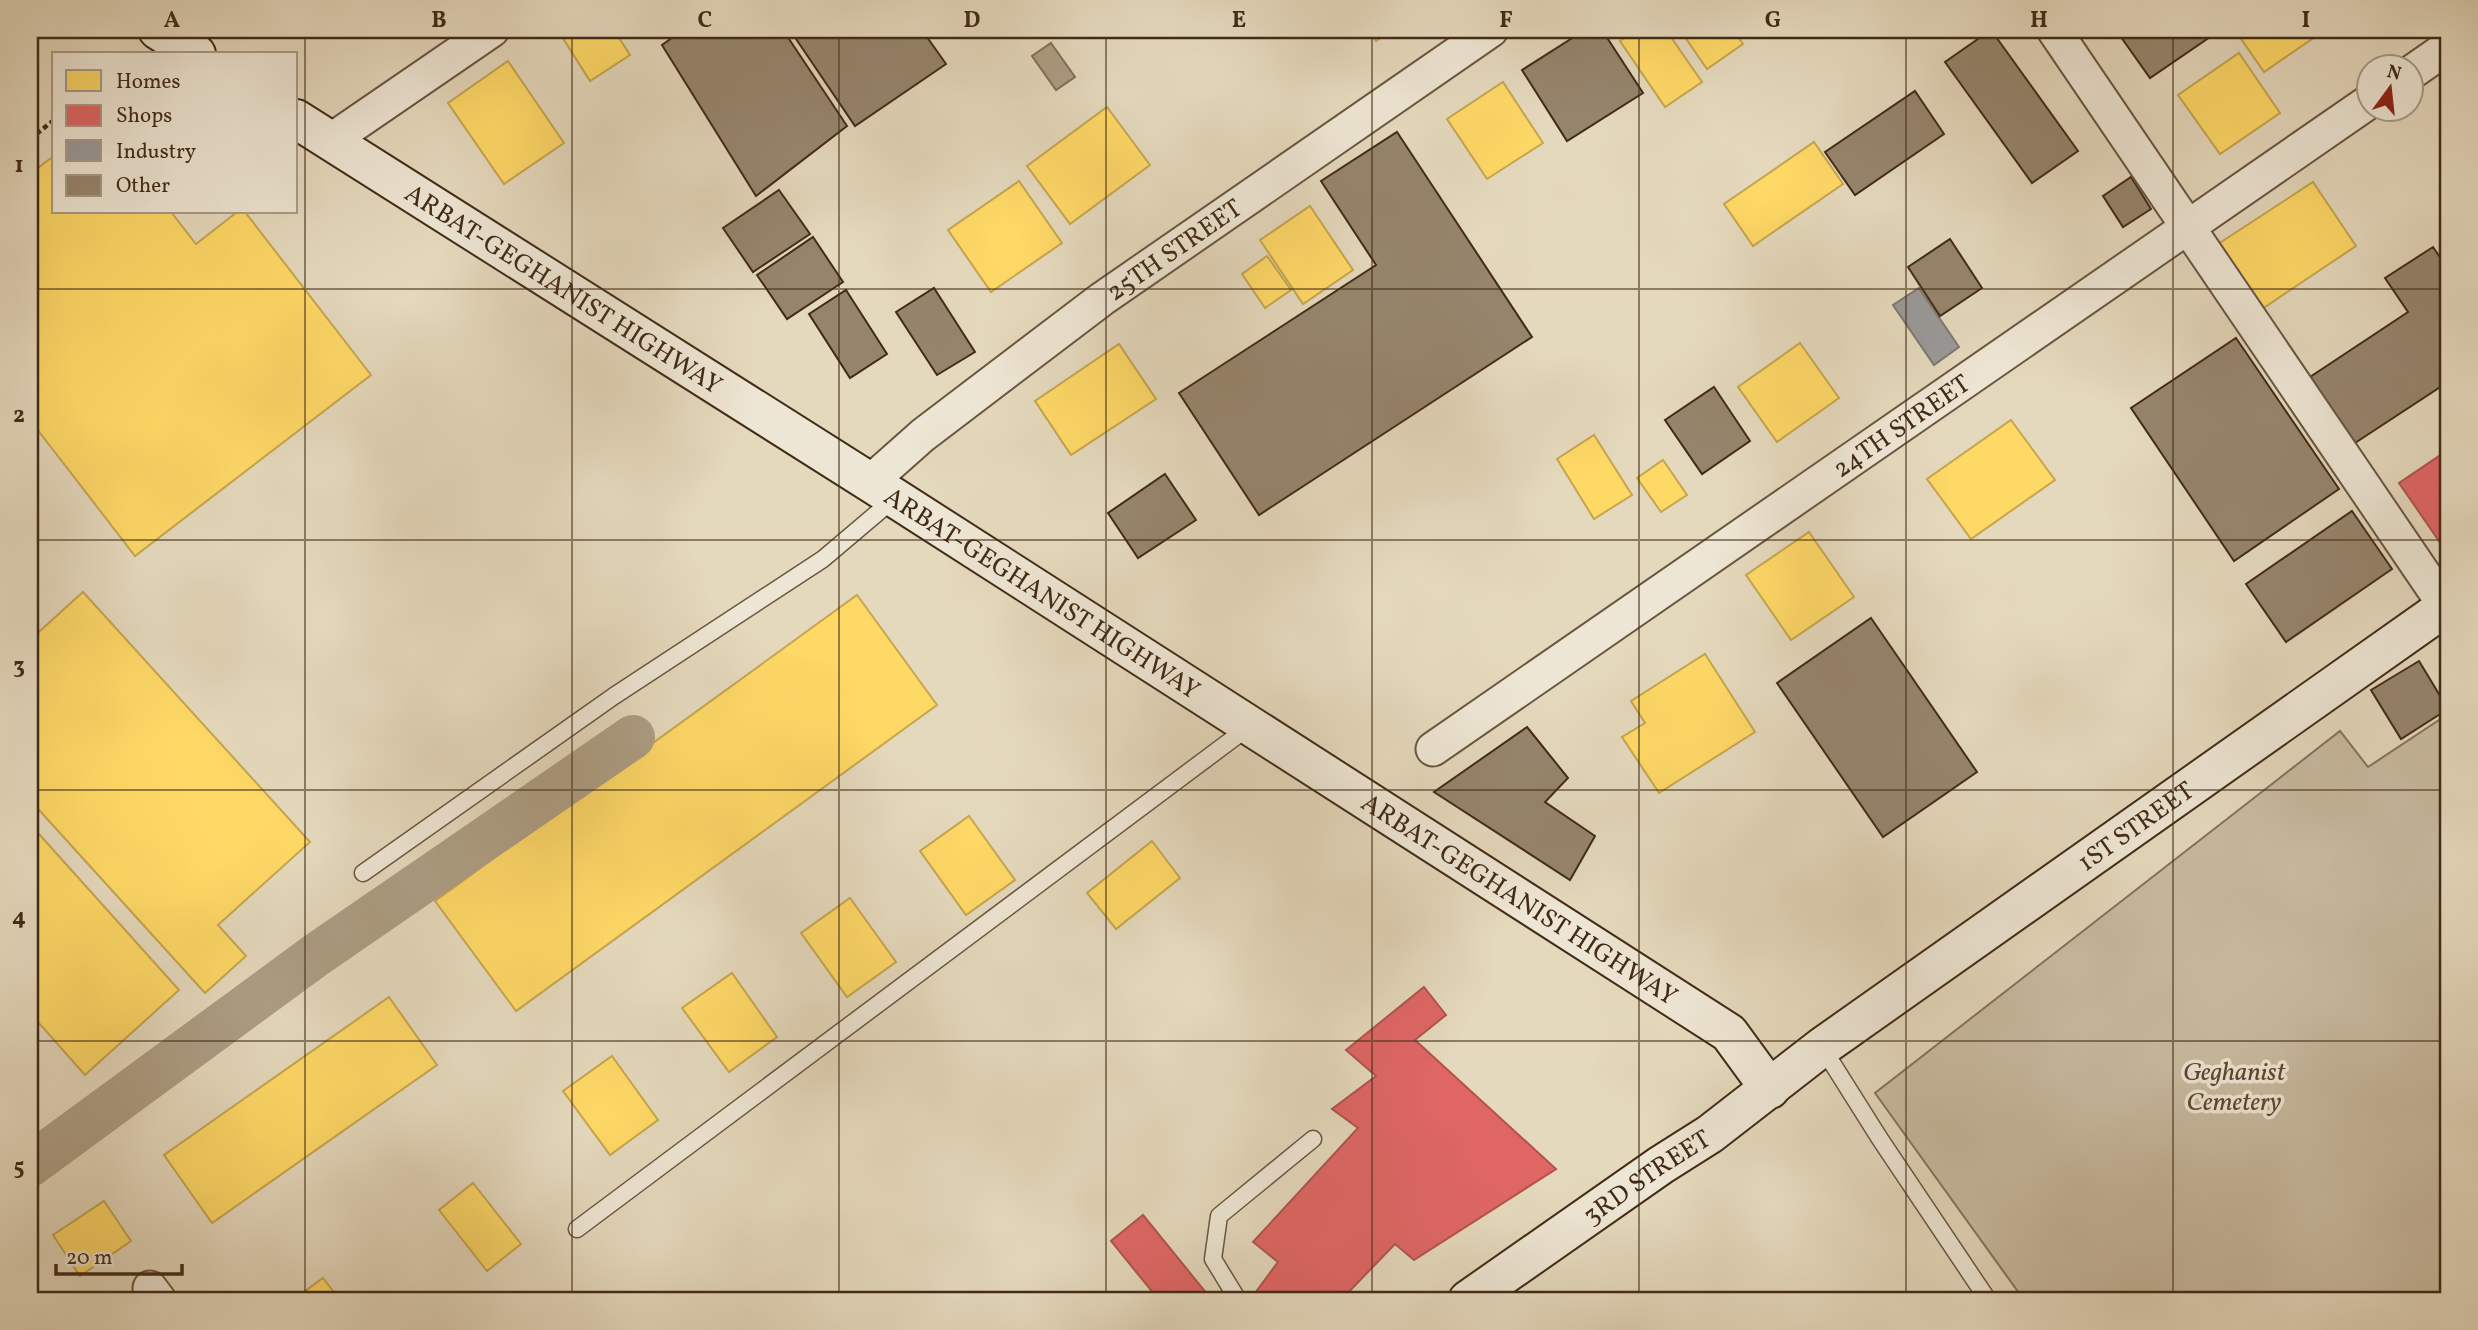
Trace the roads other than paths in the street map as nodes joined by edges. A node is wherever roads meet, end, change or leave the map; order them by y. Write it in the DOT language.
graph roads {
  1 [pos="158,30"];
  2 [pos="492,30"];
  3 [pos="1491,30"];
  4 [pos="2054,30"];
  5 [pos="2448,47"];
  6 [pos="193,52"];
  7 [pos="2426,62"];
  8 [pos="2356,112"];
  9 [pos="298,120"];
  10 [pos="330,141"];
  11 [pos="2188,228"];
  12 [pos="882,490"];
  13 [pos="2447,606"];
  14 [pos="1250,726"];
  15 [pos="1433,749"];
  16 [pos="363,873"];
  17 [pos="1822,1047"];
  18 [pos="1770,1089"];
  19 [pos="1313,1139"];
  20 [pos="577,1229"];
  21 [pos="1473,1299"];
  22 [pos="1238,1300"];
  23 [pos="1988,1300"];
  1 -- 6 [label="main road"];
  2 -- 10 [label="street"];
  3 -- 12 [label="street, 25TH STREET"];
  4 -- 11 [label="street"];
  5 -- 7 [label="street"];
  8 -- 11 [label="street, 24TH STREET"];
  9 -- 10 [label="main road, ARBAT-GEGHANIST HIGHWAY"];
  10 -- 12 [label="main road, ARBAT-GEGHANIST HIGHWAY"];
  11 -- 13 [label="street"];
  11 -- 15 [label="street, 24TH STREET"];
  12 -- 14 [label="main road, ARBAT-GEGHANIST HIGHWAY"];
  12 -- 16 [label="lane"];
  13 -- 17 [label="main road, 1ST STREET"];
  14 -- 18 [label="main road, ARBAT-GEGHANIST HIGHWAY"];
  14 -- 20 [label="lane"];
  17 -- 18 [label="main road, 3RD STREET"];
  17 -- 23 [label="lane"];
  18 -- 21 [label="main road, 3RD STREET"];
  19 -- 22 [label="lane"];
}
